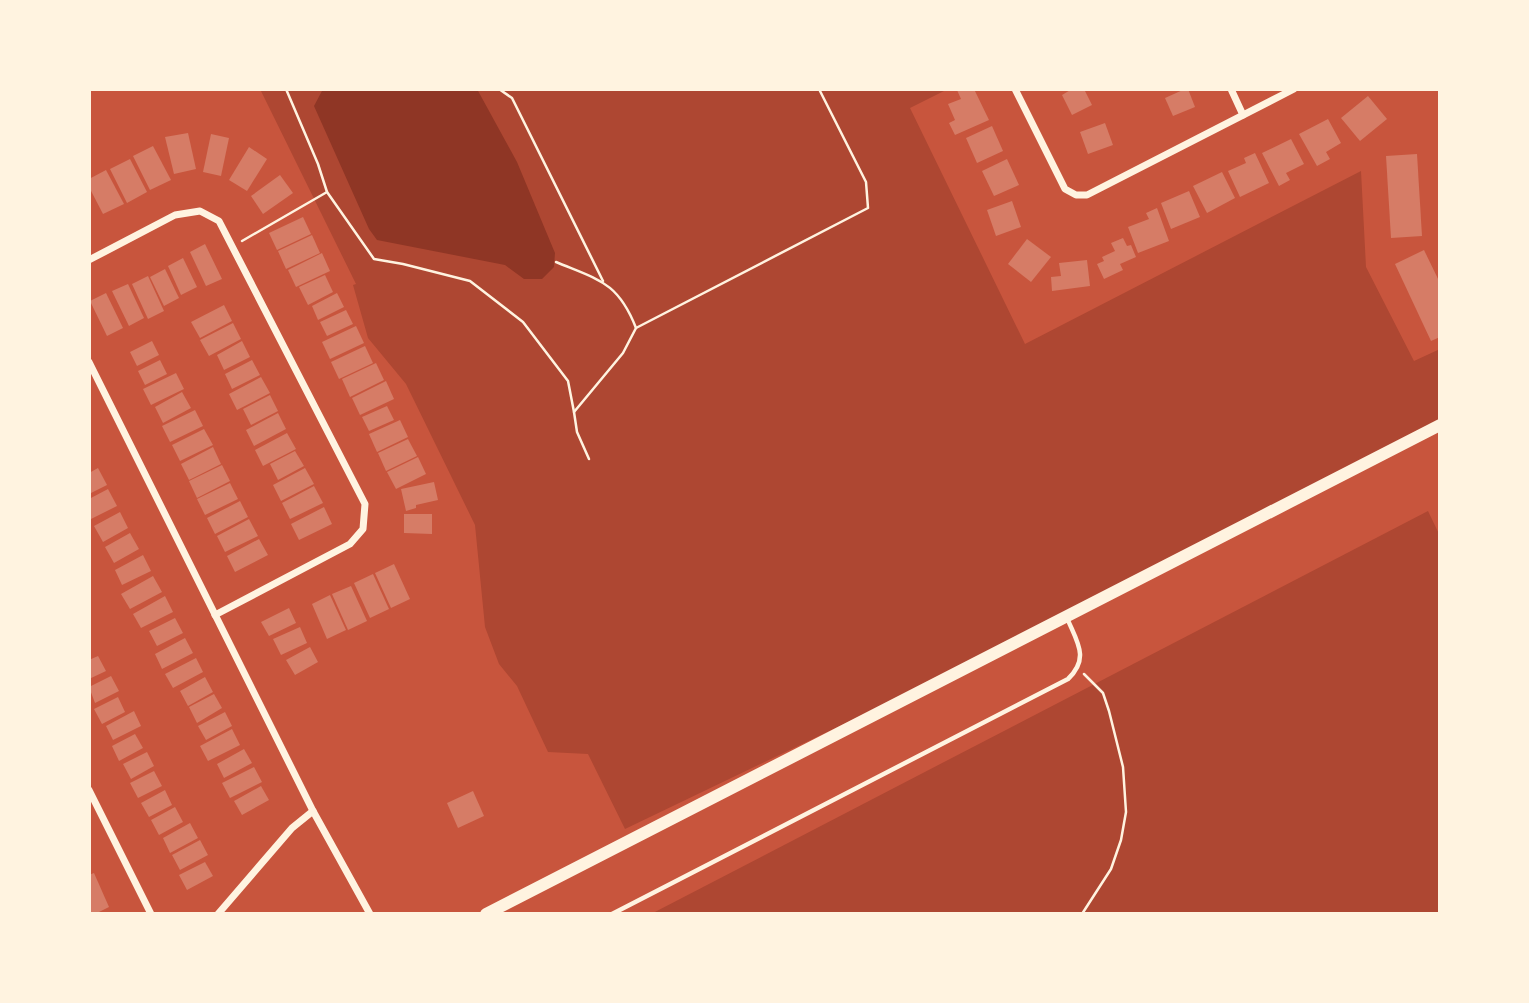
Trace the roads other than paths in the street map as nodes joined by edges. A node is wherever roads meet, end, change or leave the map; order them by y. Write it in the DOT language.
graph roads {
  1 [pos="1015,89"];
  2 [pos="1231,89"];
  3 [pos="1294,89"];
  4 [pos="1243,115"];
  5 [pos="89,260"];
  6 [pos="89,362"];
  7 [pos="1440,425"];
  8 [pos="215,615"];
  9 [pos="1066,617"];
  10 [pos="89,790"];
  11 [pos="313,811"];
  12 [pos="151,914"];
  13 [pos="218,914"];
  14 [pos="370,914"];
  15 [pos="486,914"];
  16 [pos="612,914"];
  1 -- 4 [label="street"];
  2 -- 4 [label="street"];
  3 -- 4 [label="street"];
  5 -- 8 [label="street"];
  6 -- 8 [label="street"];
  7 -- 9 [label="main road"];
  8 -- 11 [label="street"];
  9 -- 15 [label="main road"];
  9 -- 16 [label="lane"];
  10 -- 12 [label="street"];
  11 -- 13 [label="street"];
  11 -- 14 [label="street"];
}
